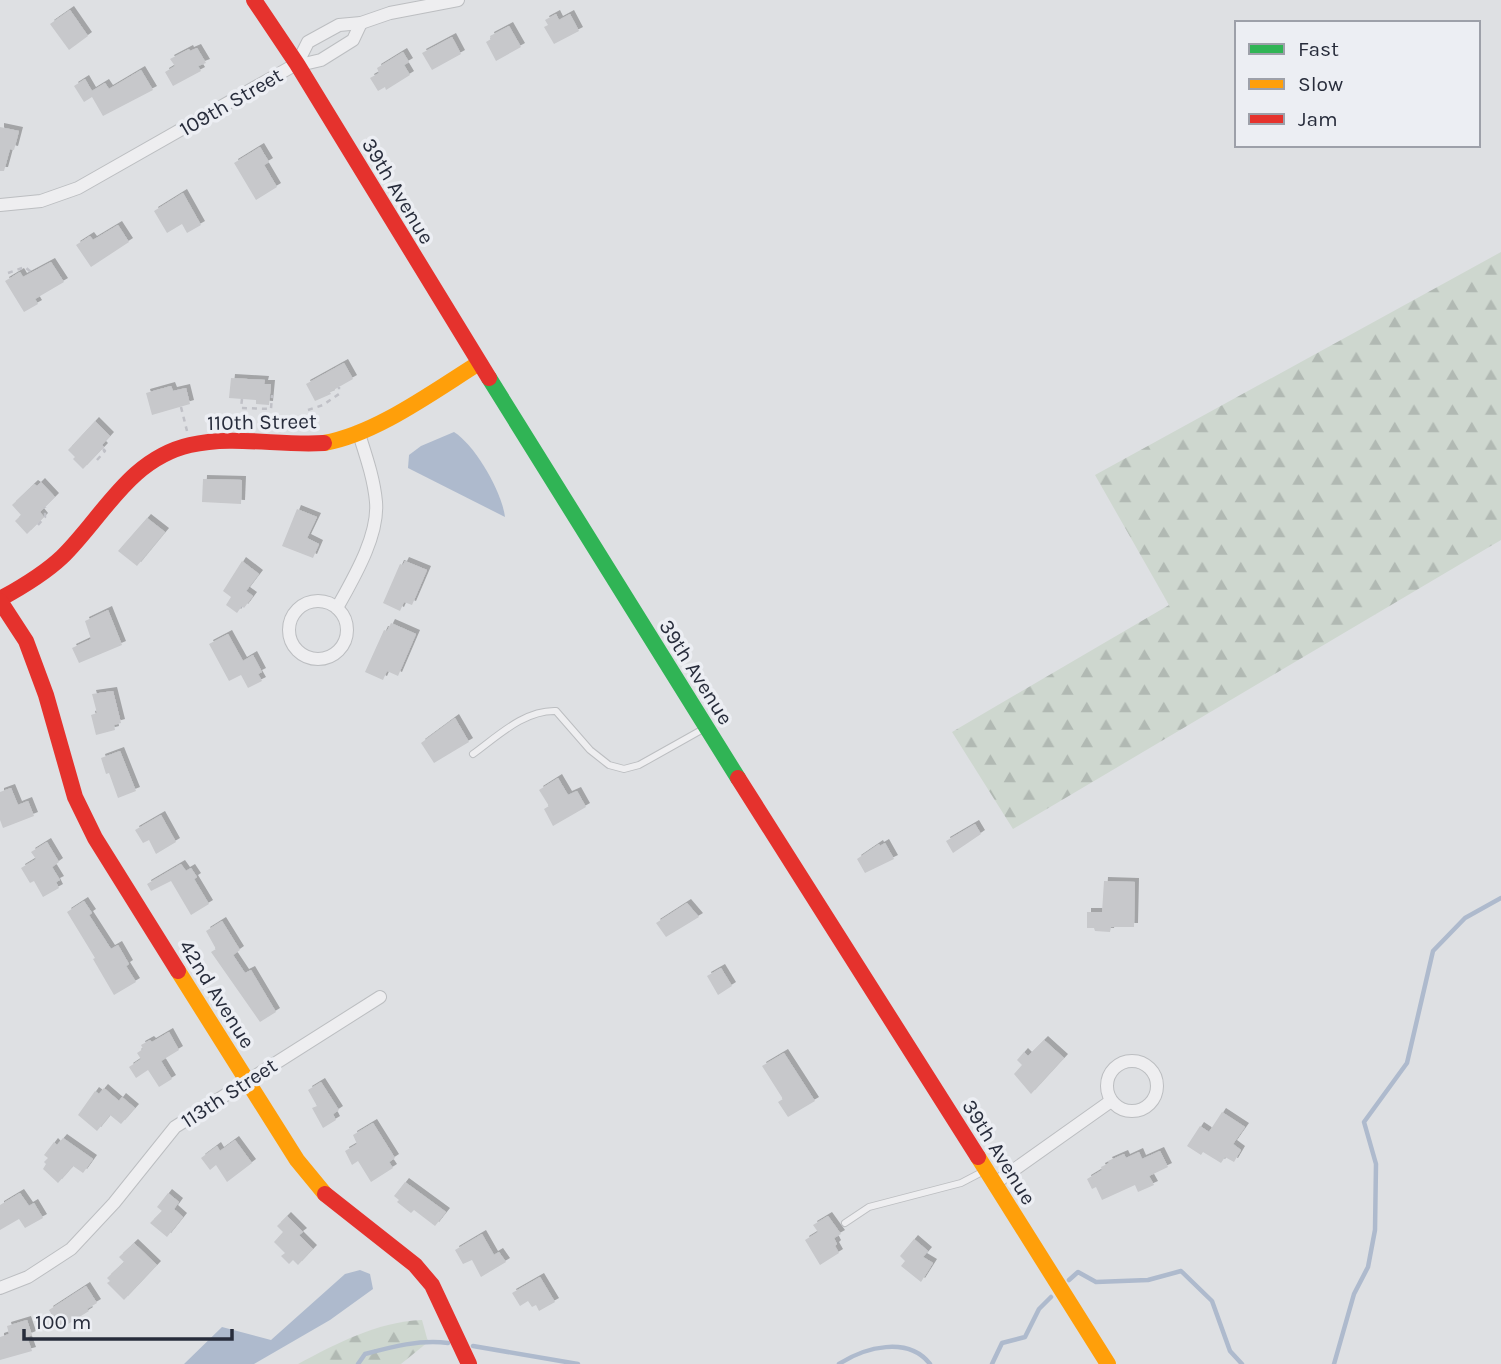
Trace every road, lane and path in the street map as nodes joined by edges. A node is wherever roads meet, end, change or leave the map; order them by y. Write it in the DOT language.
graph roads {
  1 [pos="254,0"];
  2 [pos="458,0"];
  3 [pos="361,23"];
  4 [pos="297,64"];
  5 [pos="0,205"];
  6 [pos="31,272"];
  7 [pos="8,273"];
  8 [pos="479,363"];
  9 [pos="339,387"];
  10 [pos="272,395"];
  11 [pos="242,399"];
  12 [pos="181,407"];
  13 [pos="307,410"];
  14 [pos="359,434"];
  15 [pos="191,445"];
  16 [pos="103,449"];
  17 [pos="97,460"];
  18 [pos="45,507"];
  19 [pos="38,525"];
  20 [pos="0,600"];
  21 [pos="337,608"];
  22 [pos="706,727"];
  23 [pos="473,754"];
  24 [pos="380,997"];
  25 [pos="247,1082"];
  26 [pos="1111,1101"];
  27 [pos="985,1170"];
  28 [pos="994,1184"];
  29 [pos="845,1223"];
  30 [pos="0,1288"];
  31 [pos="469,1364"];
  32 [pos="1108,1364"];
  1 -- 4 [label="main road, 39th Avenue"];
  2 -- 3 [label="street"];
  3 -- 4 [label="street, 109th Street"];
  3 -- 4 [label="street"];
  4 -- 5 [label="street, 109th Street"];
  4 -- 8 [label="main road, 39th Avenue"];
  6 -- 7 [label="path"];
  8 -- 14 [label="main road, 110th Street"];
  8 -- 22 [label="main road, 39th Avenue"];
  9 -- 13 [label="path"];
  10 -- 11 [label="path"];
  12 -- 15 [label="path"];
  14 -- 15 [label="main road, 110th Street"];
  14 -- 21 [label="street"];
  15 -- 20 [label="main road, 110th Street"];
  16 -- 17 [label="path"];
  18 -- 19 [label="path"];
  20 -- 25 [label="main road, 42nd Avenue"];
  21 -- 21 [label="street"];
  22 -- 23 [label="lane"];
  22 -- 27 [label="main road, 39th Avenue"];
  24 -- 25 [label="street, 113th Street"];
  25 -- 30 [label="street, 113th Street"];
  25 -- 31 [label="main road, 42nd Avenue"];
  26 -- 26 [label="street"];
  26 -- 28 [label="street"];
  27 -- 28 [label="main road, 39th Avenue"];
  27 -- 29 [label="lane"];
  28 -- 32 [label="main road, 39th Avenue"];
}
